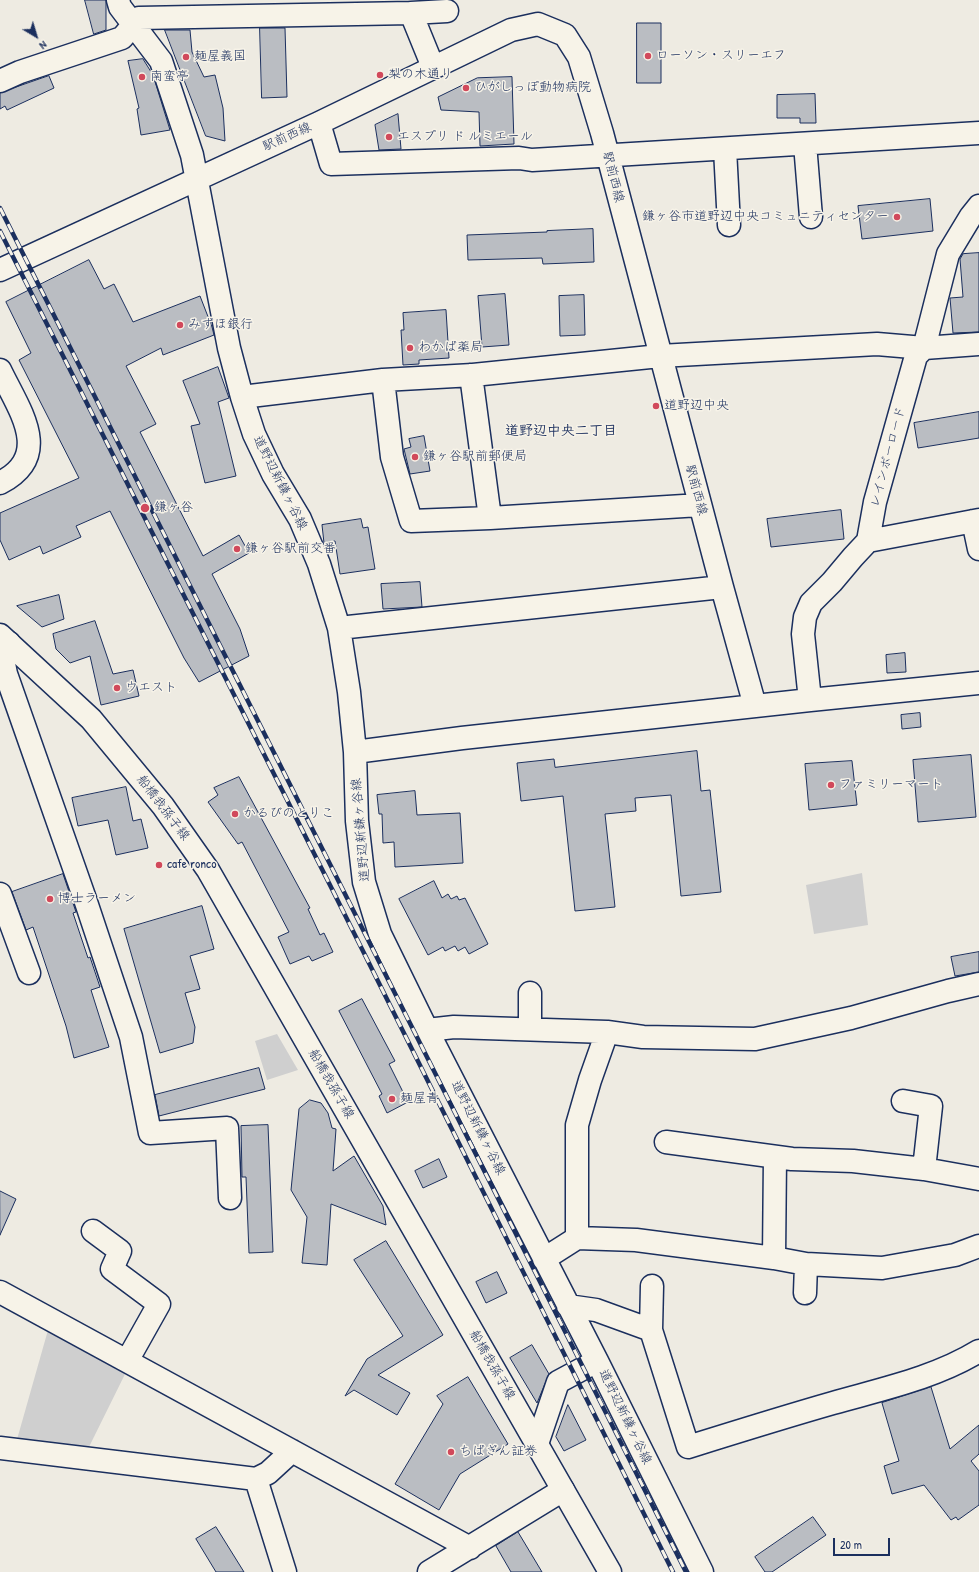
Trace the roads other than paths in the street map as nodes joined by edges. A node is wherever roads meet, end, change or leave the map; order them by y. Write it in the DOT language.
graph roads {
  1 [pos="118,0"];
  2 [pos="447,11"];
  3 [pos="411,13"];
  4 [pos="133,25"];
  5 [pos="433,67"];
  6 [pos="0,81"];
  7 [pos="320,123"];
  8 [pos="979,133"];
  9 [pos="805,144"];
  10 [pos="725,149"];
  11 [pos="608,156"];
  12 [pos="196,179"];
  13 [pos="979,206"];
  14 [pos="811,217"];
  15 [pos="729,225"];
  16 [pos="0,270"];
  17 [pos="979,344"];
  18 [pos="924,348"];
  19 [pos="660,356"];
  20 [pos="0,370"];
  21 [pos="471,376"];
  22 [pos="383,380"];
  23 [pos="242,397"];
  24 [pos="0,483"];
  25 [pos="700,505"];
  26 [pos="490,518"];
  27 [pos="976,520"];
  28 [pos="868,541"];
  29 [pos="979,549"];
  30 [pos="722,588"];
  31 [pos="339,628"];
  32 [pos="4,639"];
  33 [pos="979,684"];
  34 [pos="810,700"];
  35 [pos="755,706"];
  36 [pos="355,752"];
  37 [pos="0,894"];
  38 [pos="29,973"];
  39 [pos="979,984"];
  40 [pos="530,993"];
  41 [pos="530,1029"];
  42 [pos="427,1030"];
  43 [pos="607,1032"];
  44 [pos="903,1101"];
  45 [pos="666,1142"];
  46 [pos="775,1157"];
  47 [pos="924,1169"];
  48 [pos="979,1179"];
  49 [pos="230,1198"];
  50 [pos="93,1231"];
  51 [pos="577,1238"];
  52 [pos="979,1246"];
  53 [pos="544,1258"];
  54 [pos="774,1258"];
  55 [pos="806,1264"];
  56 [pos="652,1286"];
  57 [pos="0,1292"];
  58 [pos="805,1293"];
  59 [pos="568,1306"];
  60 [pos="651,1330"];
  61 [pos="977,1356"];
  62 [pos="127,1361"];
  63 [pos="597,1361"];
  64 [pos="537,1444"];
  65 [pos="0,1448"];
  66 [pos="292,1452"];
  67 [pos="256,1479"];
  68 [pos="563,1490"];
  69 [pos="470,1548"];
  70 [pos="286,1572"];
  71 [pos="430,1572"];
  72 [pos="610,1572"];
  73 [pos="702,1572"];
  1 -- 4 [label="street, 道野辺新鎌ヶ谷線"];
  2 -- 3 [label="street"];
  3 -- 4 [label="street"];
  3 -- 5 [label="street"];
  4 -- 6 [label="street"];
  4 -- 12 [label="street, 道野辺新鎌ヶ谷線"];
  5 -- 7 [label="street, 駅前西線"];
  5 -- 11 [label="street, 駅前西線"];
  7 -- 11 [label="street"];
  7 -- 12 [label="street, 駅前西線"];
  8 -- 9 [label="street"];
  9 -- 10 [label="street"];
  9 -- 14 [label="street"];
  10 -- 11 [label="street"];
  10 -- 15 [label="street"];
  11 -- 19 [label="street, 駅前西線"];
  12 -- 16 [label="street, 駅前西線"];
  12 -- 23 [label="street, 道野辺新鎌ヶ谷線"];
  13 -- 18 [label="street, レインボーロード"];
  17 -- 18 [label="street"];
  18 -- 19 [label="street"];
  18 -- 28 [label="street, レインボーロード"];
  19 -- 21 [label="street"];
  19 -- 25 [label="street, 駅前西線"];
  20 -- 24 [label="street"];
  21 -- 22 [label="street"];
  21 -- 26 [label="street"];
  22 -- 23 [label="street"];
  22 -- 26 [label="street"];
  23 -- 31 [label="street, 道野辺新鎌ヶ谷線"];
  25 -- 26 [label="street"];
  25 -- 30 [label="street, 駅前西線"];
  27 -- 28 [label="street"];
  27 -- 29 [label="street"];
  28 -- 34 [label="street"];
  30 -- 31 [label="street"];
  30 -- 35 [label="street, 駅前西線"];
  31 -- 36 [label="street, 道野辺新鎌ヶ谷線"];
  32 -- 49 [label="street"];
  32 -- 64 [label="street, 船橋我孫子線"];
  33 -- 34 [label="street"];
  34 -- 35 [label="street"];
  35 -- 36 [label="street"];
  36 -- 42 [label="street, 道野辺新鎌ヶ谷線"];
  37 -- 38 [label="street"];
  39 -- 43 [label="street"];
  40 -- 41 [label="street"];
  41 -- 42 [label="street"];
  41 -- 43 [label="street"];
  42 -- 53 [label="street, 道野辺新鎌ヶ谷線"];
  43 -- 51 [label="street"];
  44 -- 47 [label="street"];
  45 -- 46 [label="street"];
  46 -- 47 [label="street"];
  46 -- 54 [label="street"];
  47 -- 48 [label="street"];
  50 -- 62 [label="street"];
  51 -- 53 [label="street"];
  51 -- 54 [label="street"];
  52 -- 55 [label="street"];
  53 -- 59 [label="street, 道野辺新鎌ヶ谷線"];
  54 -- 55 [label="street"];
  55 -- 58 [label="street"];
  56 -- 60 [label="street"];
  57 -- 62 [label="street"];
  59 -- 60 [label="street"];
  59 -- 63 [label="street, 道野辺新鎌ヶ谷線"];
  60 -- 61 [label="street"];
  62 -- 66 [label="street"];
  63 -- 64 [label="street"];
  63 -- 73 [label="street, 道野辺新鎌ヶ谷線"];
  64 -- 68 [label="street, 船橋我孫子線"];
  65 -- 67 [label="street"];
  66 -- 67 [label="street"];
  66 -- 69 [label="street"];
  67 -- 70 [label="street"];
  68 -- 69 [label="street"];
  68 -- 72 [label="street, 船橋我孫子線"];
  69 -- 71 [label="street"];
}
